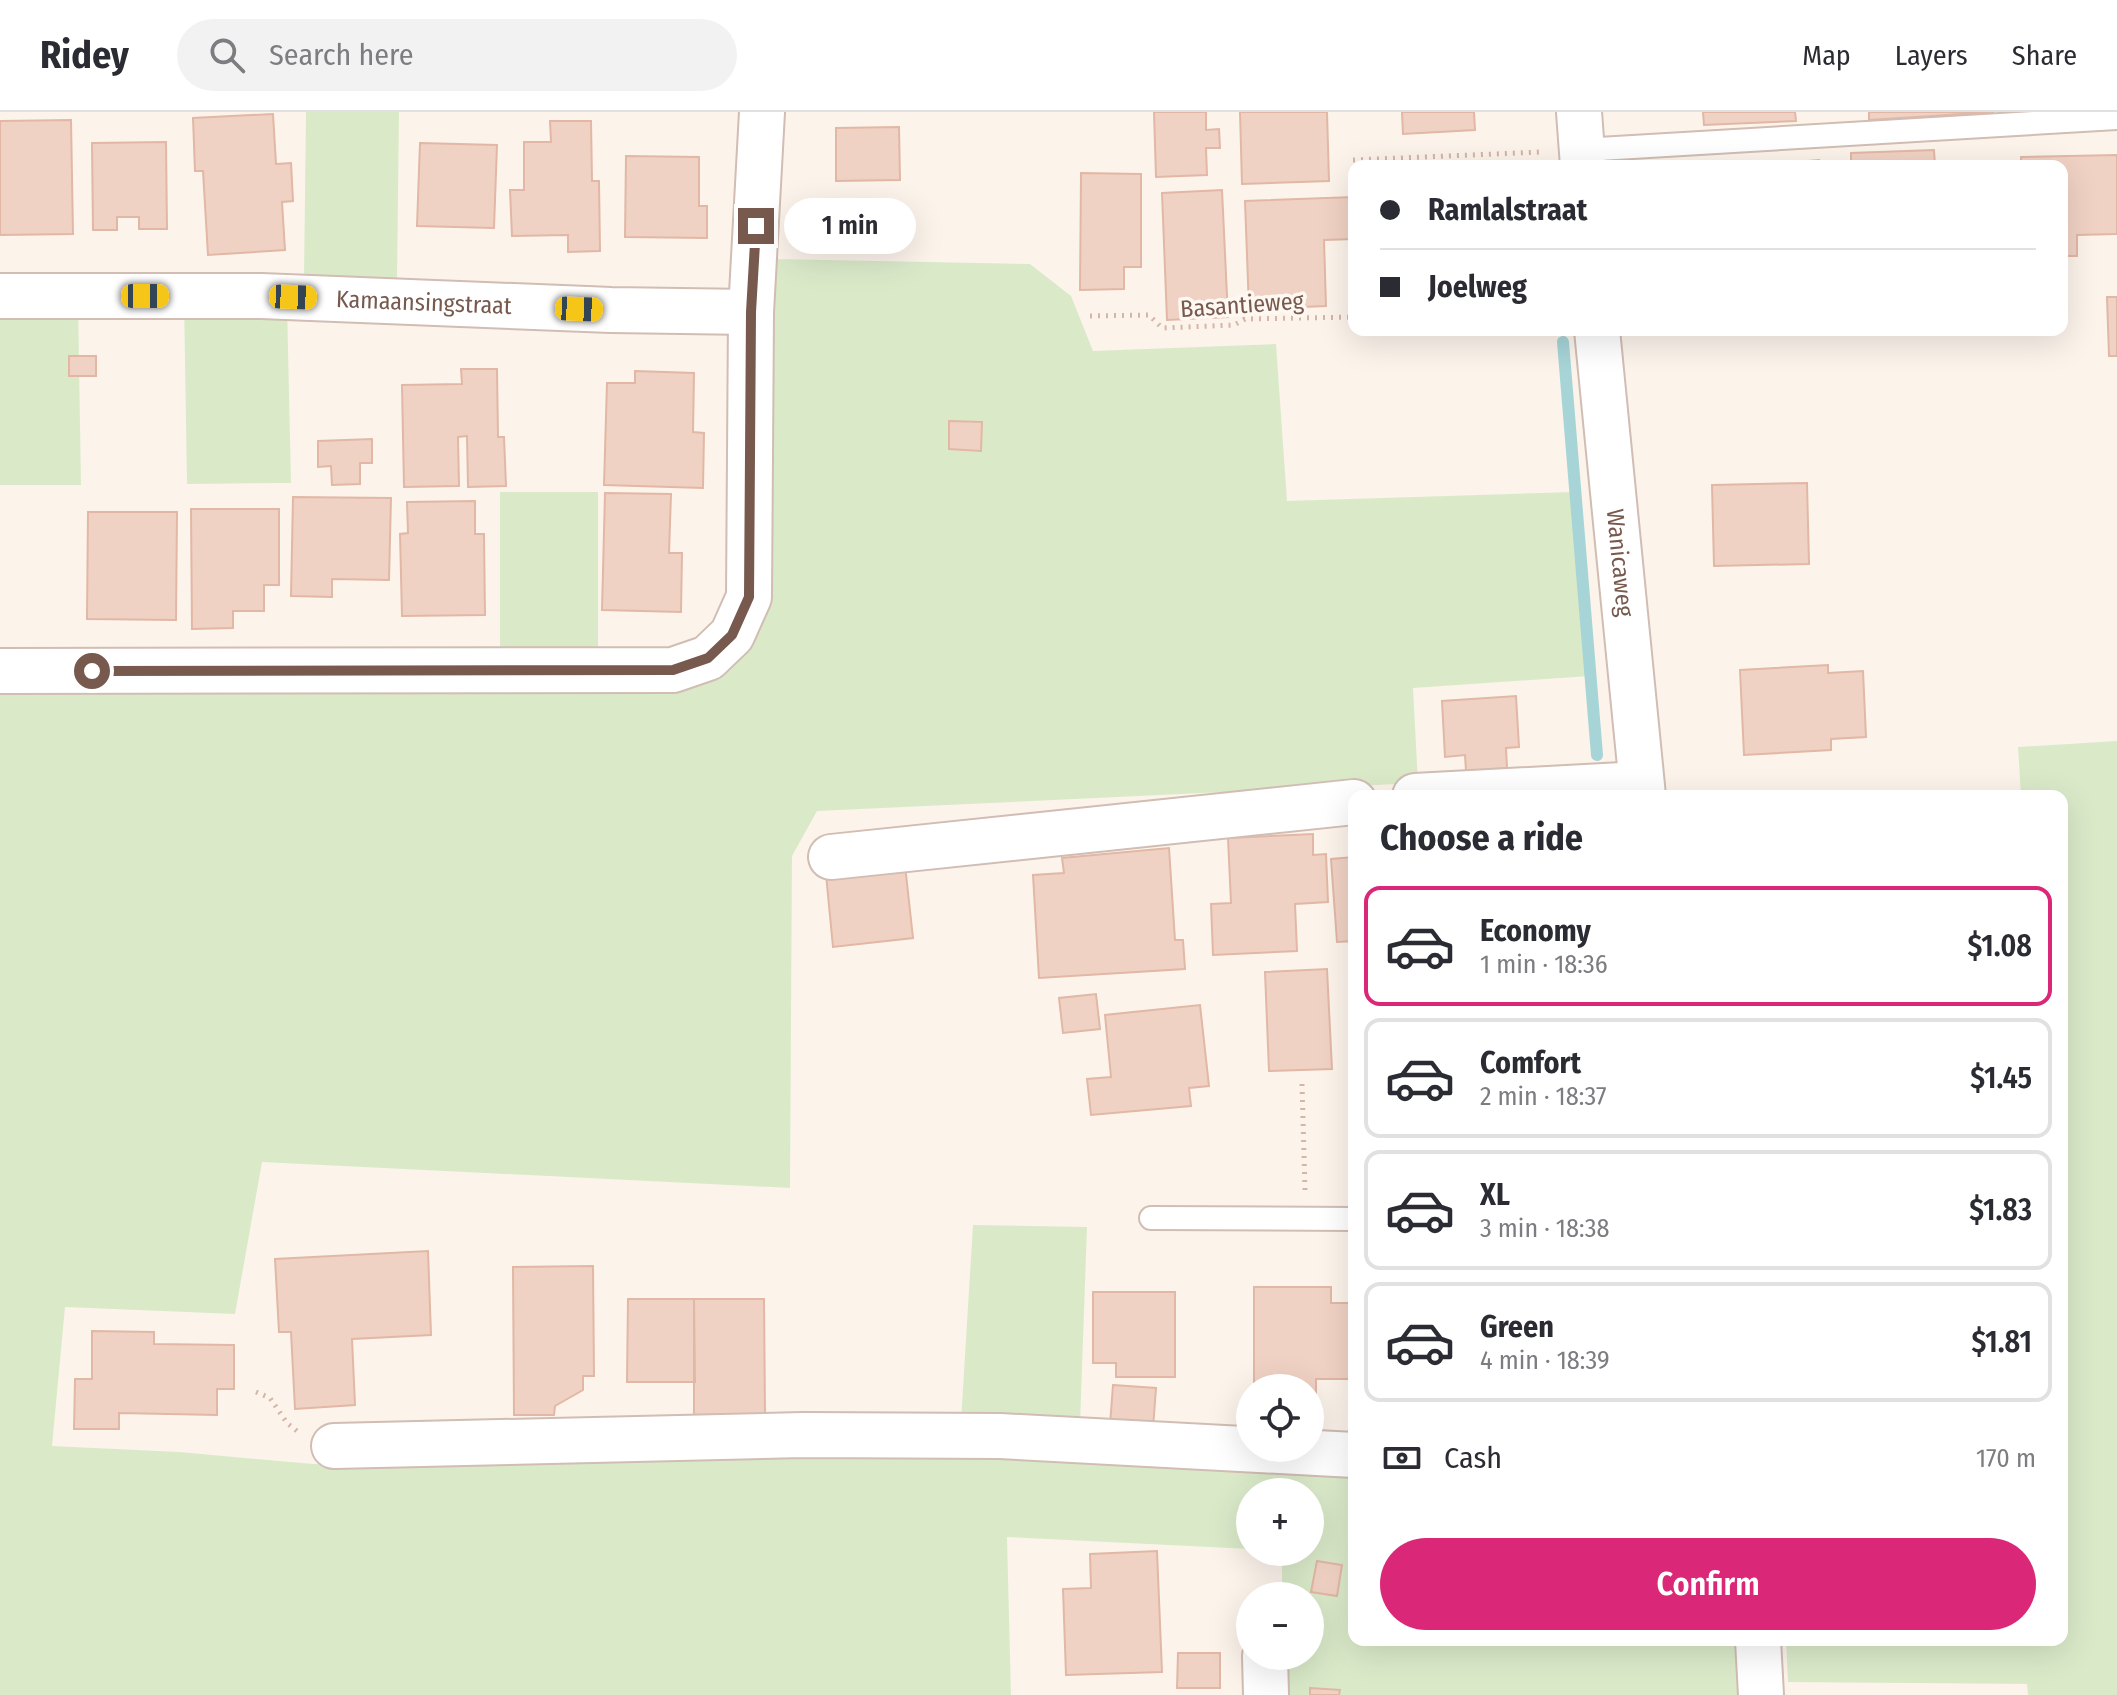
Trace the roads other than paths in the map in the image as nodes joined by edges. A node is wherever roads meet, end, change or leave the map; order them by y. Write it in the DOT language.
graph roads {
  1 [pos="762,112"];
  2 [pos="2117,118"];
  3 [pos="1581,143"];
  4 [pos="0,296"];
  5 [pos="751,312"];
  6 [pos="1598,336"];
  7 [pos="0,671"];
  8 [pos="1642,790"];
  9 [pos="1348,803"];
  10 [pos="831,857"];
  11 [pos="1151,1218"];
  12 [pos="1348,1219"];
  13 [pos="334,1446"];
  14 [pos="1348,1455"];
  15 [pos="1758,1646"];
  16 [pos="1265,1670"];
  17 [pos="1266,1695"];
  18 [pos="1761,1695"];
  1 -- 5 [label="street"];
  2 -- 3 [label="lane"];
  4 -- 5 [label="street, Kamaansingstraat"];
  5 -- 7 [label="street"];
  6 -- 8 [label="street, Wanicaweg"];
  9 -- 10 [label="street"];
  11 -- 12 [label="lane"];
  13 -- 14 [label="street"];
  15 -- 18 [label="street"];
  16 -- 17 [label="street"];
}
